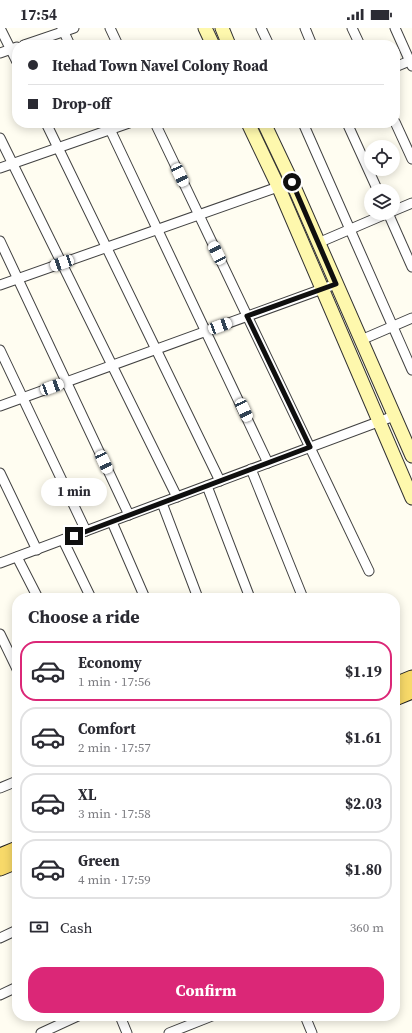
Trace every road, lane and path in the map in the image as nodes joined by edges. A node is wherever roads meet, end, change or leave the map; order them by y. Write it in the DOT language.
graph roads {
  1 [pos="0,28"];
  2 [pos="74,28"];
  3 [pos="110,28"];
  4 [pos="205,28"];
  5 [pos="222,28"];
  6 [pos="261,28"];
  7 [pos="305,28"];
  8 [pos="352,28"];
  9 [pos="395,28"];
  10 [pos="62,30"];
  11 [pos="37,40"];
  12 [pos="67,40"];
  13 [pos="116,40"];
  14 [pos="211,40"];
  15 [pos="227,40"];
  16 [pos="266,40"];
  17 [pos="310,40"];
  18 [pos="358,40"];
  19 [pos="12,46"];
  20 [pos="12,50"];
  21 [pos="0,53"];
  22 [pos="411,63"];
  23 [pos="400,66"];
  24 [pos="48,128"];
  25 [pos="104,128"];
  26 [pos="110,128"];
  27 [pos="157,128"];
  28 [pos="250,128"];
  29 [pos="266,128"];
  30 [pos="305,128"];
  31 [pos="349,128"];
  32 [pos="398,128"];
  33 [pos="0,138"];
  34 [pos="58,148"];
  35 [pos="412,159"];
  36 [pos="12,164"];
  37 [pos="0,168"];
  38 [pos="292,182"];
  39 [pos="375,184"];
  40 [pos="278,186"];
  41 [pos="412,203"];
  42 [pos="400,208"];
  43 [pos="199,215"];
  44 [pos="372,220"];
  45 [pos="391,220"];
  46 [pos="158,229"];
  47 [pos="350,230"];
  48 [pos="0,241"];
  49 [pos="318,243"];
  50 [pos="107,247"];
  51 [pos="62,263"];
  52 [pos="412,267"];
  53 [pos="18,279"];
  54 [pos="336,284"];
  55 [pos="0,285"];
  56 [pos="321,289"];
  57 [pos="247,316"];
  58 [pos="412,318"];
  59 [pos="393,326"];
  60 [pos="206,331"];
  61 [pos="361,340"];
  62 [pos="156,349"];
  63 [pos="0,350"];
  64 [pos="112,365"];
  65 [pos="412,370"];
  66 [pos="66,382"];
  67 [pos="22,398"];
  68 [pos="0,406"];
  69 [pos="394,416"];
  70 [pos="379,421"];
  71 [pos="310,447"];
  72 [pos="412,456"];
  73 [pos="268,463"];
  74 [pos="251,469"];
  75 [pos="0,473"];
  76 [pos="220,481"];
  77 [pos="207,486"];
  78 [pos="177,497"];
  79 [pos="412,498"];
  80 [pos="162,503"];
  81 [pos="129,515"];
  82 [pos="112,522"];
  83 [pos="86,531"];
  84 [pos="63,540"];
  85 [pos="37,550"];
  86 [pos="16,557"];
  87 [pos="0,563"];
  88 [pos="369,571"];
  89 [pos="35,593"];
  90 [pos="89,593"];
  91 [pos="142,593"];
  92 [pos="196,593"];
  93 [pos="248,593"];
  94 [pos="301,593"];
  95 [pos="0,634"];
  96 [pos="12,659"];
  97 [pos="412,678"];
  98 [pos="400,683"];
  99 [pos="412,691"];
  100 [pos="400,696"];
  101 [pos="12,783"];
  102 [pos="0,788"];
  103 [pos="12,851"];
  104 [pos="0,856"];
  105 [pos="12,863"];
  106 [pos="0,868"];
  107 [pos="12,932"];
  108 [pos="0,938"];
  109 [pos="12,989"];
  110 [pos="0,995"];
  111 [pos="67,1021"];
  112 [pos="122,1021"];
  113 [pos="199,1021"];
  114 [pos="307,1021"];
  115 [pos="41,1033"];
  116 [pos="127,1033"];
  117 [pos="169,1033"];
  118 [pos="312,1033"];
  1 -- 19 [label="street"];
  2 -- 10 [label="street"];
  3 -- 13 [label="street"];
  4 -- 14 [label="street"];
  5 -- 15 [label="street"];
  6 -- 16 [label="street"];
  7 -- 17 [label="street"];
  8 -- 18 [label="street"];
  9 -- 22 [label="street"];
  10 -- 11 [label="street"];
  10 -- 12 [label="street"];
  20 -- 21 [label="street"];
  22 -- 23 [label="street"];
  24 -- 34 [label="street"];
  25 -- 34 [label="street"];
  26 -- 46 [label="street"];
  27 -- 43 [label="street"];
  28 -- 40 [label="street"];
  29 -- 38 [label="street"];
  30 -- 47 [label="street"];
  31 -- 39 [label="street"];
  32 -- 35 [label="street"];
  33 -- 36 [label="street"];
  34 -- 36 [label="street"];
  34 -- 50 [label="street"];
  36 -- 37 [label="street"];
  36 -- 51 [label="street"];
  38 -- 40 [label="street"];
  38 -- 49 [label="street"];
  40 -- 43 [label="street"];
  40 -- 56 [label="street"];
  41 -- 42 [label="street"];
  43 -- 46 [label="street"];
  43 -- 57 [label="street"];
  44 -- 47 [label="street"];
  45 -- 52 [label="street"];
  46 -- 50 [label="street"];
  46 -- 60 [label="street"];
  47 -- 49 [label="street"];
  47 -- 59 [label="street"];
  48 -- 53 [label="street"];
  49 -- 54 [label="street"];
  50 -- 51 [label="street"];
  50 -- 62 [label="street"];
  51 -- 53 [label="street"];
  51 -- 64 [label="street"];
  53 -- 55 [label="street"];
  53 -- 66 [label="street"];
  54 -- 56 [label="street"];
  54 -- 61 [label="street"];
  56 -- 57 [label="street"];
  56 -- 70 [label="street"];
  57 -- 60 [label="street"];
  57 -- 71 [label="street"];
  58 -- 59 [label="street"];
  59 -- 61 [label="street"];
  59 -- 65 [label="street"];
  60 -- 62 [label="street"];
  60 -- 73 [label="street"];
  61 -- 69 [label="street"];
  62 -- 64 [label="street"];
  62 -- 76 [label="street"];
  63 -- 67 [label="street"];
  64 -- 66 [label="street"];
  64 -- 78 [label="street"];
  66 -- 67 [label="street"];
  66 -- 81 [label="street"];
  67 -- 68 [label="street"];
  67 -- 83 [label="street"];
  69 -- 70 [label="street"];
  69 -- 72 [label="street"];
  70 -- 71 [label="street"];
  70 -- 79 [label="street"];
  71 -- 73 [label="street"];
  71 -- 88 [label="street"];
  73 -- 74 [label="street"];
  74 -- 76 [label="street"];
  74 -- 94 [label="street"];
  75 -- 85 [label="street"];
  76 -- 77 [label="street"];
  77 -- 78 [label="street"];
  77 -- 93 [label="street"];
  78 -- 80 [label="street"];
  80 -- 81 [label="street"];
  80 -- 92 [label="street"];
  81 -- 82 [label="street"];
  82 -- 83 [label="street"];
  82 -- 91 [label="street"];
  83 -- 84 [label="street"];
  84 -- 85 [label="street"];
  84 -- 90 [label="street"];
  85 -- 86 [label="street"];
  86 -- 87 [label="street"];
  86 -- 89 [label="street"];
  95 -- 96 [label="street"];
  97 -- 98 [label="main road"];
  99 -- 100 [label="main road"];
  101 -- 102 [label="street"];
  103 -- 104 [label="main road"];
  105 -- 106 [label="main road"];
  107 -- 108 [label="street"];
  109 -- 110 [label="street"];
  111 -- 115 [label="street"];
  112 -- 116 [label="street"];
  113 -- 117 [label="street"];
  114 -- 118 [label="street"];
}
